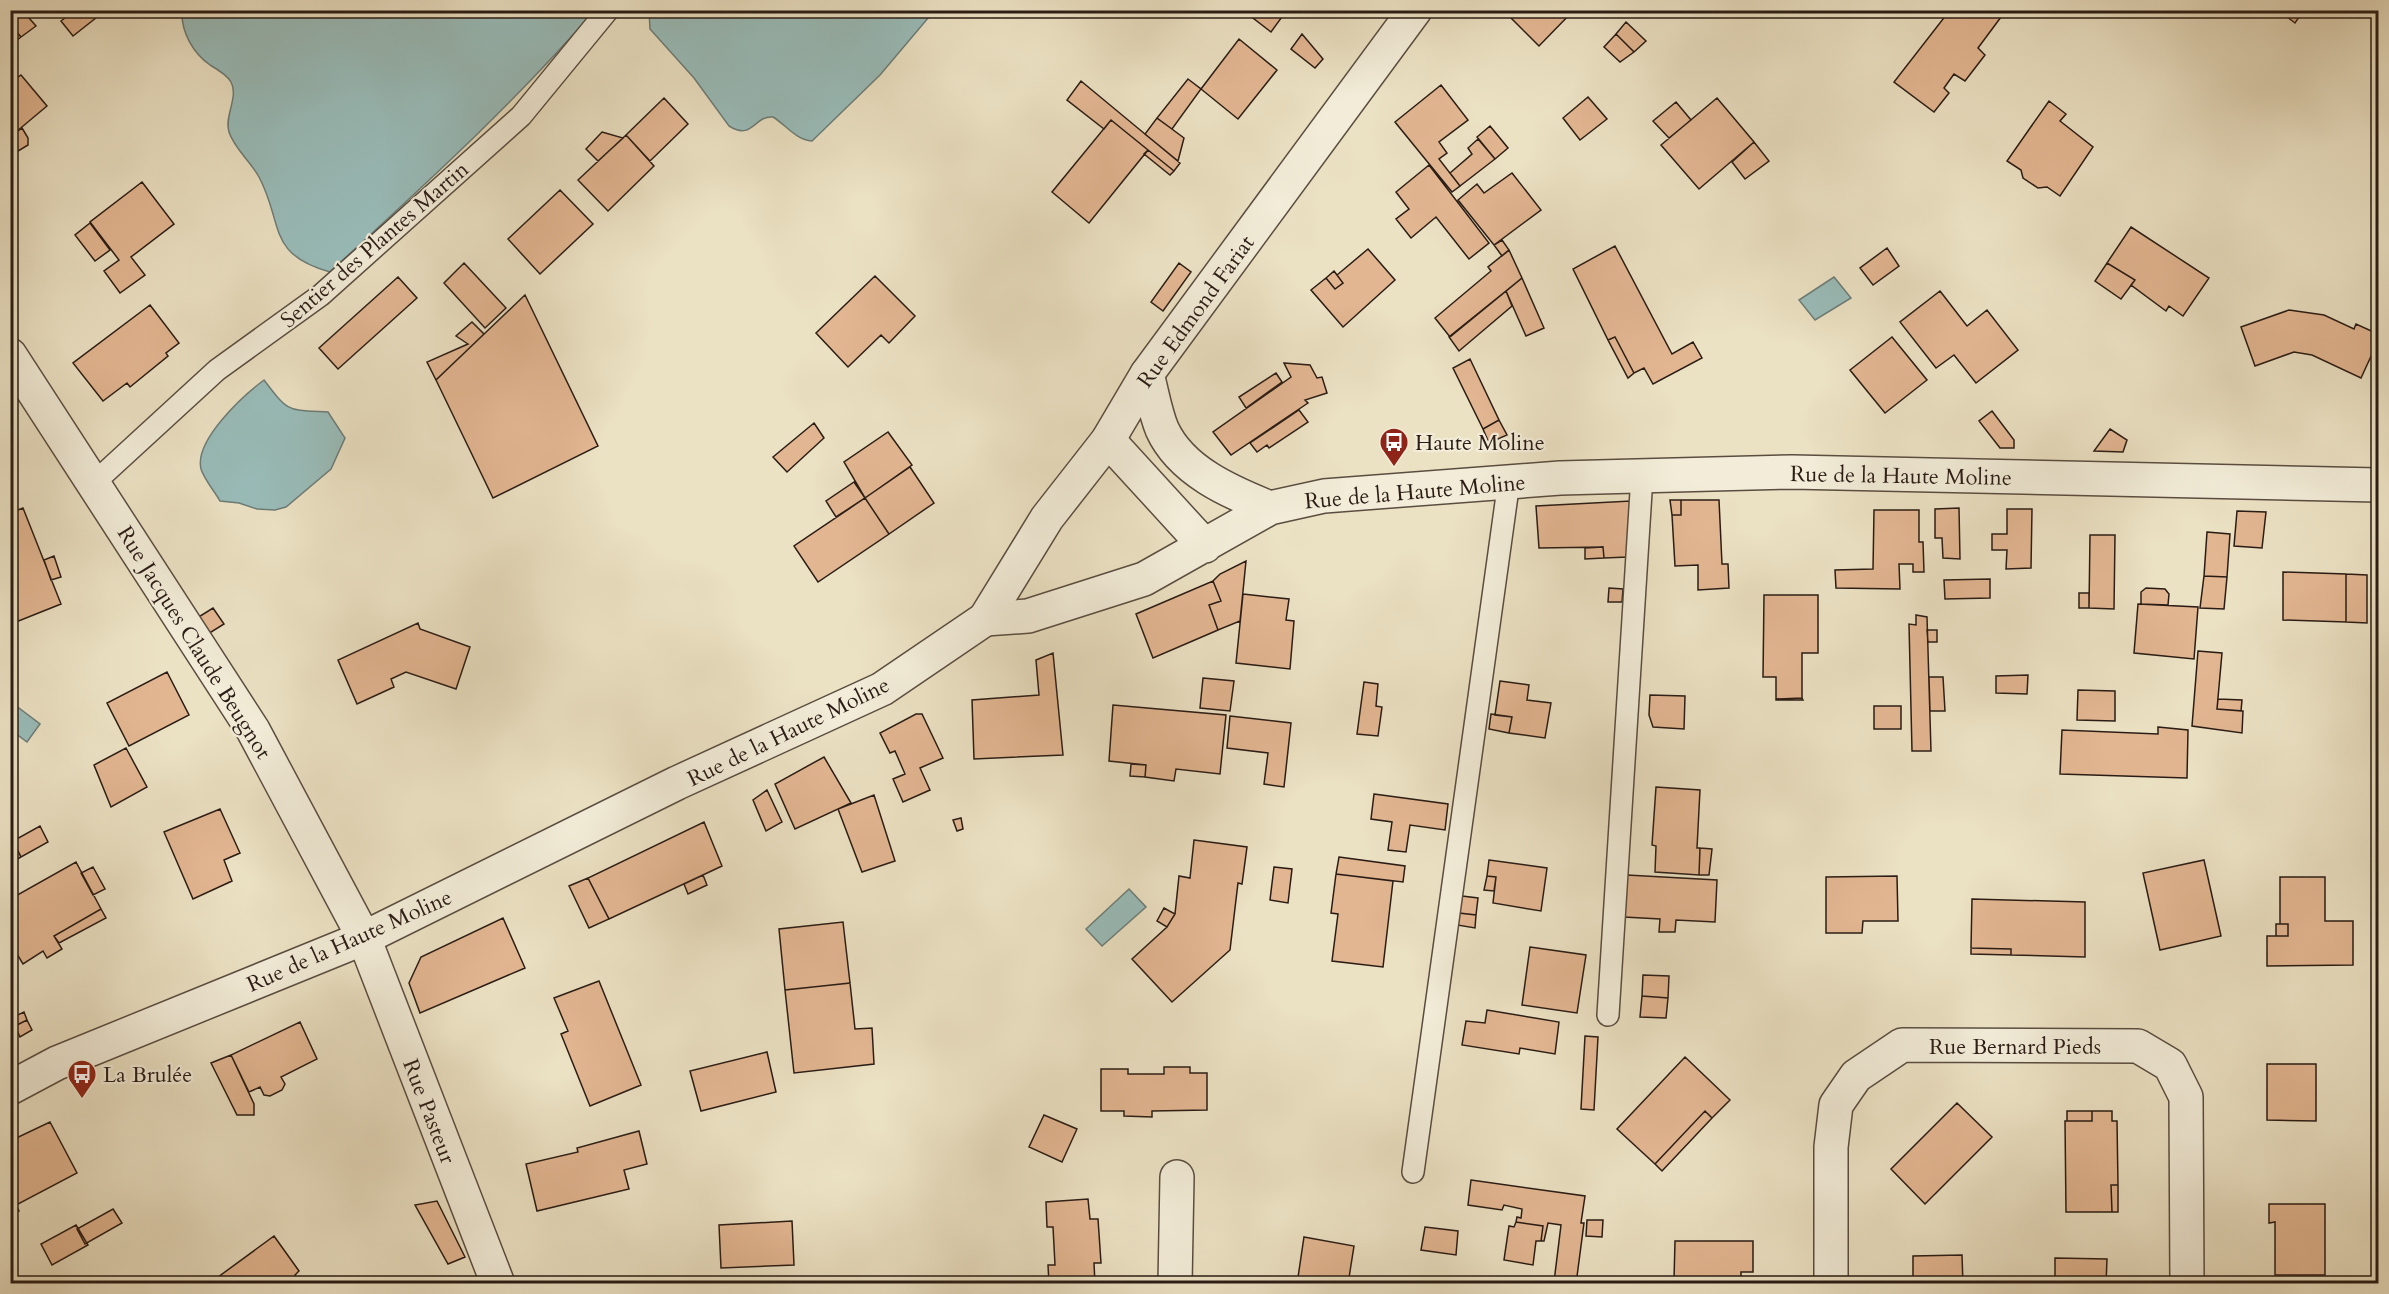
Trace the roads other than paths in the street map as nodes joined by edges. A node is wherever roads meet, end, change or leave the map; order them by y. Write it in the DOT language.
graph roads {
  1 [pos="608,10"];
  2 [pos="1415,10"];
  3 [pos="10,355"];
  4 [pos="1147,374"];
  5 [pos="1108,440"];
  6 [pos="1642,476"];
  7 [pos="1509,481"];
  8 [pos="95,482"];
  9 [pos="2379,485"];
  10 [pos="1270,508"];
  11 [pos="1205,546"];
  12 [pos="985,619"];
  13 [pos="364,938"];
  14 [pos="1608,1015"];
  15 [pos="10,1088"];
  16 [pos="1413,1172"];
  17 [pos="1177,1177"];
  18 [pos="498,1284"];
  19 [pos="1174,1284"];
  20 [pos="1831,1284"];
  21 [pos="2187,1284"];
  1 -- 8 [label="lane, Sentier des Plantes Martin"];
  2 -- 4 [label="street, Rue Edmond Fariat"];
  3 -- 8 [label="street, Rue Jacques Claude Beugnot"];
  4 -- 5 [label="street, Rue Edmond Fariat"];
  4 -- 10 [label="street"];
  5 -- 11 [label="street"];
  5 -- 12 [label="street, Rue Edmond Fariat"];
  6 -- 7 [label="street, Rue de la Haute Moline"];
  6 -- 9 [label="street, Rue de la Haute Moline"];
  6 -- 14 [label="lane"];
  7 -- 10 [label="street, Rue de la Haute Moline"];
  7 -- 16 [label="lane"];
  8 -- 13 [label="street, Rue Jacques Claude Beugnot"];
  10 -- 11 [label="street, Rue de la Haute Moline"];
  11 -- 12 [label="street, Rue de la Haute Moline"];
  12 -- 13 [label="street, Rue de la Haute Moline"];
  13 -- 15 [label="street, Rue de la Haute Moline"];
  13 -- 18 [label="street, Rue Pasteur"];
  17 -- 19 [label="street"];
  20 -- 21 [label="street, Rue Bernard Pieds"];
}
